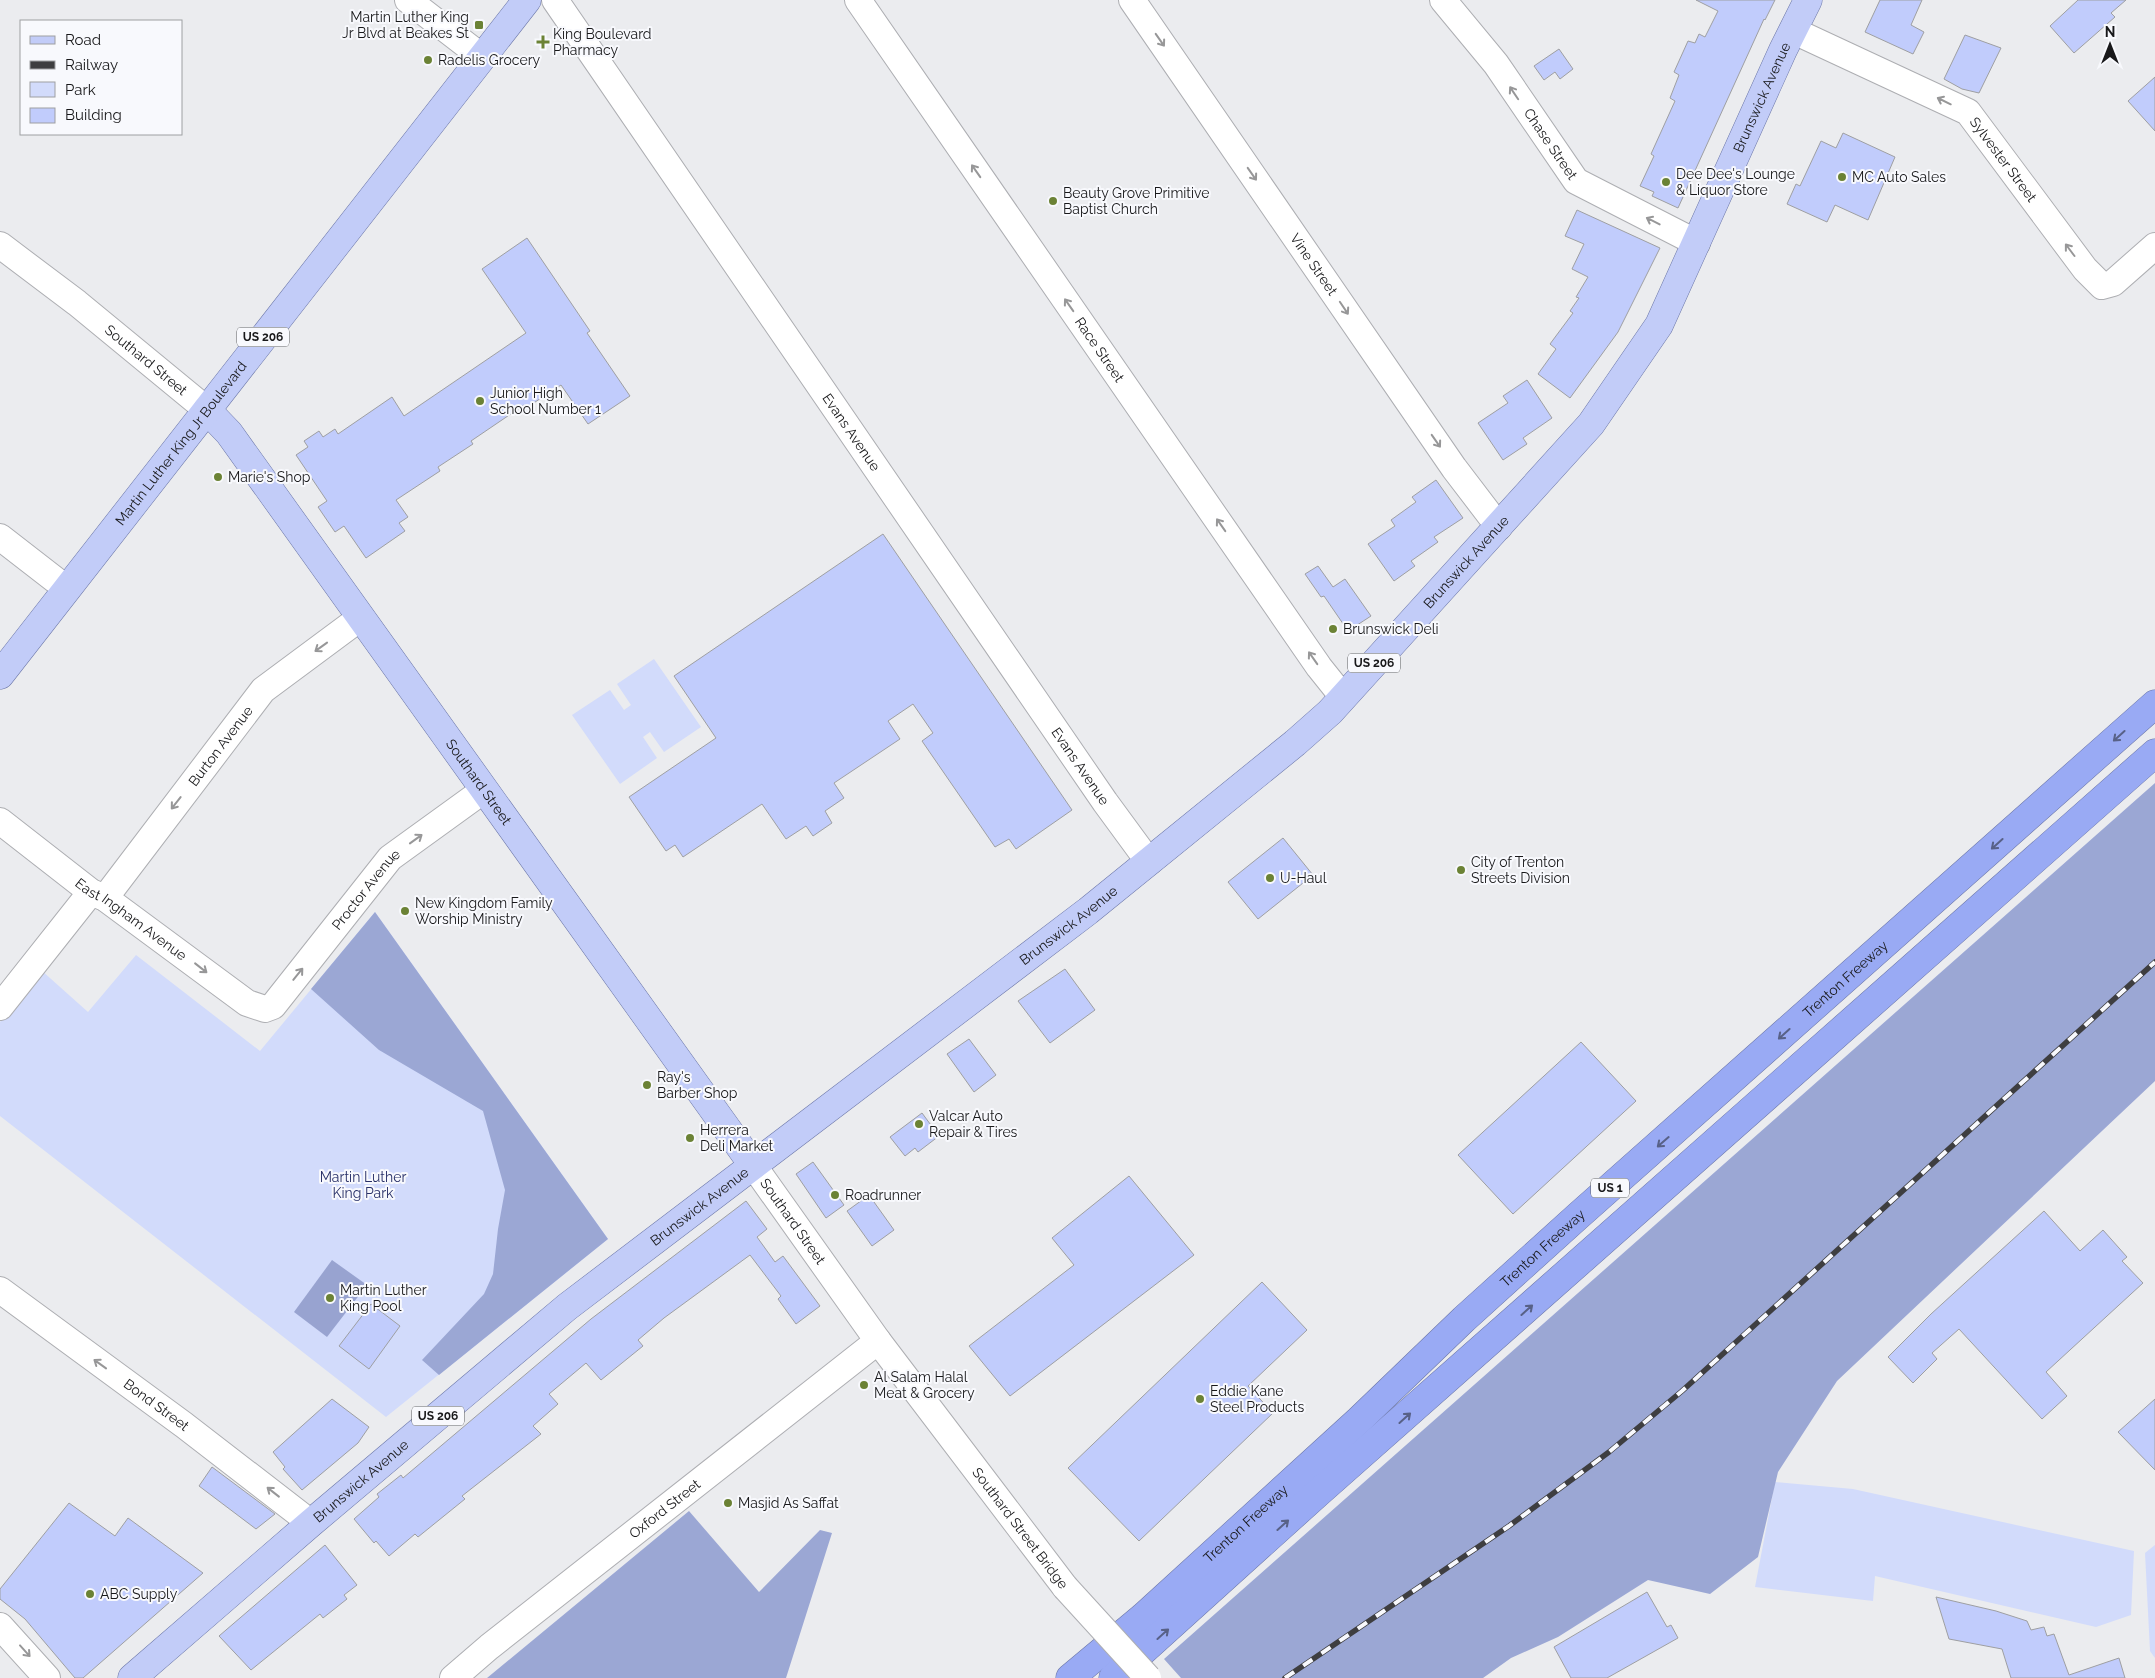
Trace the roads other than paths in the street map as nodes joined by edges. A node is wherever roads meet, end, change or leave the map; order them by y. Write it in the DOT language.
graph roads {
  1 [pos="408,0"];
  2 [pos="527,0"];
  3 [pos="555,0"];
  4 [pos="858,0"];
  5 [pos="1132,0"];
  6 [pos="1443,0"];
  7 [pos="1808,0"];
  8 [pos="1794,31"];
  9 [pos="482,57"];
  10 [pos="1697,243"];
  11 [pos="0,245"];
  12 [pos="2155,246"];
  13 [pos="207,410"];
  14 [pos="1499,527"];
  15 [pos="0,537"];
  16 [pos="67,590"];
  17 [pos="360,618"];
  18 [pos="0,675"];
  19 [pos="1343,697"];
  20 [pos="2155,704"];
  21 [pos="2155,753"];
  22 [pos="484,790"];
  23 [pos="0,821"];
  24 [pos="1149,862"];
  25 [pos="98,895"];
  26 [pos="0,1007"];
  27 [pos="265,1008"];
  28 [pos="753,1165"];
  29 [pos="0,1290"];
  30 [pos="878,1341"];
  31 [pos="902,1372"];
  32 [pos="311,1523"];
  33 [pos="0,1626"];
  34 [pos="47,1678"];
  35 [pos="132,1678"];
  36 [pos="453,1678"];
  37 [pos="1070,1678"];
  38 [pos="1113,1678"];
  39 [pos="1148,1678"];
  1 -- 9 [label="street"];
  2 -- 9 [label="main road, Martin Luther King Jr Boulevard / US 206"];
  3 -- 24 [label="street, Evans Avenue"];
  19 -- 4 [label="street, Race Street, one-way"];
  5 -- 14 [label="street, Vine Street, one-way"];
  10 -- 6 [label="street, Chase Street, one-way"];
  7 -- 8 [label="main road, Brunswick Avenue / US 206"];
  8 -- 10 [label="main road, Brunswick Avenue / US 206"];
  12 -- 8 [label="street, Sylvester Street, one-way"];
  9 -- 13 [label="main road, Martin Luther King Jr Boulevard / US 206"];
  10 -- 14 [label="main road, Brunswick Avenue / US 206"];
  11 -- 13 [label="street, Southard Street"];
  13 -- 16 [label="main road, Martin Luther King Jr Boulevard / US 206"];
  13 -- 17 [label="main road, Southard Street"];
  14 -- 19 [label="main road, Brunswick Avenue / US 206"];
  15 -- 16 [label="street"];
  16 -- 18 [label="main road, Martin Luther King Jr Boulevard / US 206"];
  17 -- 22 [label="main road, Southard Street"];
  17 -- 25 [label="street, Burton Avenue, one-way"];
  19 -- 24 [label="main road, Brunswick Avenue / US 206"];
  20 -- 37 [label="highway, Trenton Freeway / US 1, one-way"];
  38 -- 21 [label="highway, Trenton Freeway / US 1, one-way"];
  27 -- 22 [label="street, Proctor Avenue, one-way"];
  22 -- 28 [label="main road, Southard Street"];
  23 -- 25 [label="street, East Ingham Avenue"];
  24 -- 28 [label="main road, Brunswick Avenue / US 206"];
  25 -- 26 [label="street, Burton Avenue"];
  25 -- 27 [label="street, East Ingham Avenue, one-way"];
  28 -- 30 [label="street, Southard Street"];
  28 -- 32 [label="main road, Brunswick Avenue / US 206"];
  32 -- 29 [label="street, Bond Street, one-way"];
  30 -- 31 [label="street, Southard Street"];
  30 -- 36 [label="street, Oxford Street"];
  31 -- 39 [label="street, Southard Street Bridge, bridge"];
  32 -- 35 [label="main road, Brunswick Avenue / US 206"];
  33 -- 34 [label="street, one-way"];
}
